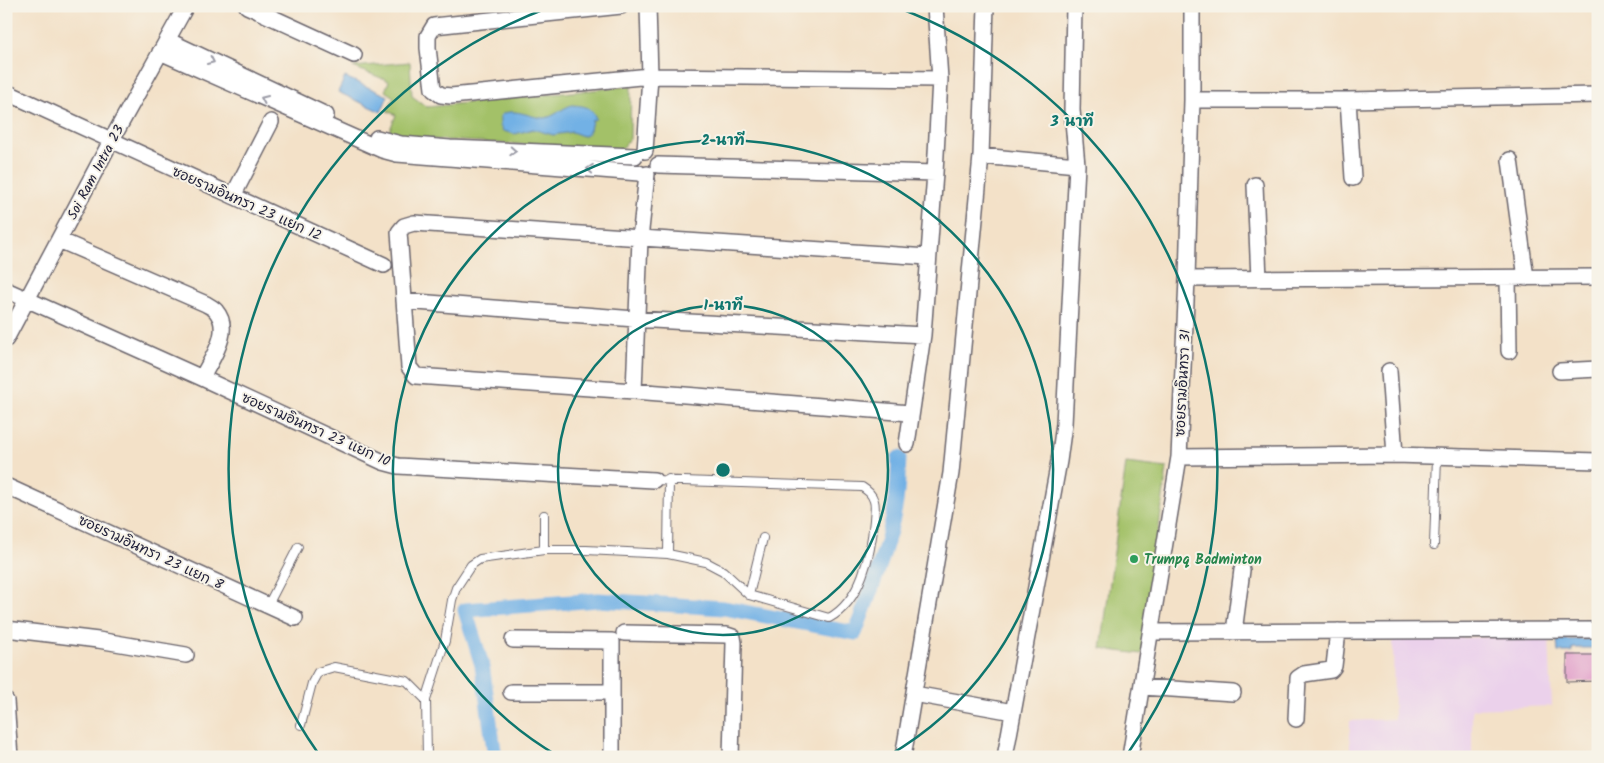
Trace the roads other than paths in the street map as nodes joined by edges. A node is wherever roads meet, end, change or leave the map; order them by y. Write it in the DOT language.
graph roads {
  1 [pos="186,6"];
  2 [pos="247,6"];
  3 [pos="621,6"];
  4 [pos="648,6"];
  5 [pos="935,6"];
  6 [pos="986,6"];
  7 [pos="1074,6"];
  8 [pos="1192,6"];
  9 [pos="164,46"];
  10 [pos="354,55"];
  11 [pos="650,76"];
  12 [pos="940,79"];
  13 [pos="6,92"];
  14 [pos="1598,95"];
  15 [pos="1192,100"];
  16 [pos="1348,100"];
  17 [pos="271,122"];
  18 [pos="111,141"];
  19 [pos="640,154"];
  20 [pos="981,156"];
  21 [pos="1510,160"];
  22 [pos="1077,165"];
  23 [pos="648,171"];
  24 [pos="935,173"];
  25 [pos="1353,178"];
  26 [pos="1255,185"];
  27 [pos="232,196"];
  28 [pos="640,239"];
  29 [pos="59,240"];
  30 [pos="928,257"];
  31 [pos="384,265"];
  32 [pos="1598,277"];
  33 [pos="1508,278"];
  34 [pos="1526,278"];
  35 [pos="1187,279"];
  36 [pos="1259,279"];
  37 [pos="6,290"];
  38 [pos="28,300"];
  39 [pos="404,301"];
  40 [pos="635,319"];
  41 [pos="922,335"];
  42 [pos="6,340"];
  43 [pos="1509,351"];
  44 [pos="1598,369"];
  45 [pos="1389,371"];
  46 [pos="1560,371"];
  47 [pos="202,378"];
  48 [pos="634,390"];
  49 [pos="910,413"];
  50 [pos="907,444"];
  51 [pos="1396,455"];
  52 [pos="1179,457"];
  53 [pos="1437,457"];
  54 [pos="1598,461"];
  55 [pos="654,480"];
  56 [pos="669,480"];
  57 [pos="6,486"];
  58 [pos="544,515"];
  59 [pos="763,538"];
  60 [pos="1434,545"];
  61 [pos="298,547"];
  62 [pos="544,550"];
  63 [pos="668,554"];
  64 [pos="1242,570"];
  65 [pos="749,595"];
  66 [pos="268,605"];
  67 [pos="295,618"];
  68 [pos="6,629"];
  69 [pos="1598,630"];
  70 [pos="1338,631"];
  71 [pos="1151,632"];
  72 [pos="1234,632"];
  73 [pos="624,633"];
  74 [pos="513,640"];
  75 [pos="186,655"];
  76 [pos="1142,687"];
  77 [pos="511,692"];
  78 [pos="612,692"];
  79 [pos="1233,693"];
  80 [pos="914,694"];
  81 [pos="426,700"];
  82 [pos="6,701"];
  83 [pos="1013,712"];
  84 [pos="1296,719"];
  85 [pos="301,725"];
  86 [pos="10,757"];
  87 [pos="427,757"];
  88 [pos="612,757"];
  89 [pos="732,757"];
  90 [pos="902,757"];
  91 [pos="1005,757"];
  92 [pos="1130,757"];
  1 -- 9 [label="street, Soi Ram Intra 23"];
  2 -- 10 [label="street"];
  3 -- 11 [label="street"];
  4 -- 11 [label="street"];
  5 -- 12 [label="street"];
  6 -- 20 [label="street"];
  7 -- 22 [label="street"];
  8 -- 15 [label="street, ซอยรามอินทรา 31"];
  9 -- 18 [label="street, Soi Ram Intra 23"];
  9 -- 19 [label="street, one-way"];
  23 -- 9 [label="street, one-way"];
  11 -- 12 [label="street"];
  11 -- 19 [label="street"];
  12 -- 24 [label="street"];
  13 -- 18 [label="street, ซอยรามอินทรา 23 แยก 12"];
  14 -- 16 [label="street"];
  15 -- 16 [label="street"];
  15 -- 35 [label="street, ซอยรามอินทรา 31"];
  16 -- 25 [label="street"];
  17 -- 27 [label="street"];
  18 -- 27 [label="street, ซอยรามอินทรา 23 แยก 12"];
  18 -- 29 [label="street, Soi Ram Intra 23"];
  19 -- 23 [label="street"];
  19 -- 23 [label="street"];
  20 -- 22 [label="street"];
  20 -- 80 [label="street"];
  21 -- 34 [label="street"];
  22 -- 83 [label="street"];
  23 -- 24 [label="street"];
  23 -- 28 [label="street"];
  24 -- 30 [label="street"];
  26 -- 36 [label="street"];
  27 -- 31 [label="street, ซอยรามอินทรา 23 แยก 12"];
  28 -- 30 [label="street"];
  28 -- 39 [label="street"];
  28 -- 40 [label="street"];
  29 -- 38 [label="street, Soi Ram Intra 23"];
  29 -- 47 [label="street"];
  30 -- 41 [label="street"];
  32 -- 34 [label="street"];
  33 -- 34 [label="street"];
  33 -- 36 [label="street"];
  33 -- 43 [label="street"];
  35 -- 36 [label="street"];
  35 -- 52 [label="street, ซอยรามอินทรา 31"];
  37 -- 38 [label="street, ซอยรามอินทรา 23 แยก 10"];
  38 -- 42 [label="street, Soi Ram Intra 23"];
  38 -- 47 [label="street, ซอยรามอินทรา 23 แยก 10"];
  39 -- 40 [label="street"];
  39 -- 48 [label="street"];
  40 -- 41 [label="street"];
  40 -- 48 [label="street"];
  41 -- 49 [label="street"];
  44 -- 46 [label="street"];
  45 -- 51 [label="street"];
  47 -- 55 [label="street, ซอยรามอินทรา 23 แยก 10"];
  48 -- 49 [label="street"];
  49 -- 50 [label="street"];
  51 -- 52 [label="street"];
  51 -- 53 [label="street"];
  52 -- 71 [label="street, ซอยรามอินทรา 31"];
  53 -- 54 [label="street"];
  53 -- 60 [label="lane"];
  55 -- 56 [label="lane"];
  56 -- 63 [label="lane"];
  56 -- 65 [label="lane"];
  57 -- 66 [label="street, ซอยรามอินทรา 23 แยก 8"];
  58 -- 62 [label="lane"];
  59 -- 65 [label="lane"];
  61 -- 66 [label="lane"];
  62 -- 63 [label="lane"];
  62 -- 81 [label="lane"];
  63 -- 65 [label="lane"];
  64 -- 72 [label="street"];
  66 -- 67 [label="street, ซอยรามอินทรา 23 แยก 8"];
  68 -- 75 [label="street"];
  69 -- 70 [label="street"];
  70 -- 72 [label="street"];
  70 -- 84 [label="street"];
  71 -- 72 [label="street"];
  71 -- 76 [label="street, ซอยรามอินทรา 31"];
  73 -- 89 [label="street"];
  74 -- 78 [label="street"];
  76 -- 79 [label="street"];
  76 -- 92 [label="street, ซอยรามอินทรา 31"];
  77 -- 78 [label="street"];
  78 -- 88 [label="street"];
  80 -- 83 [label="street"];
  80 -- 90 [label="street"];
  81 -- 85 [label="lane"];
  81 -- 87 [label="lane"];
  82 -- 86 [label="street"];
  83 -- 91 [label="street"];
}
